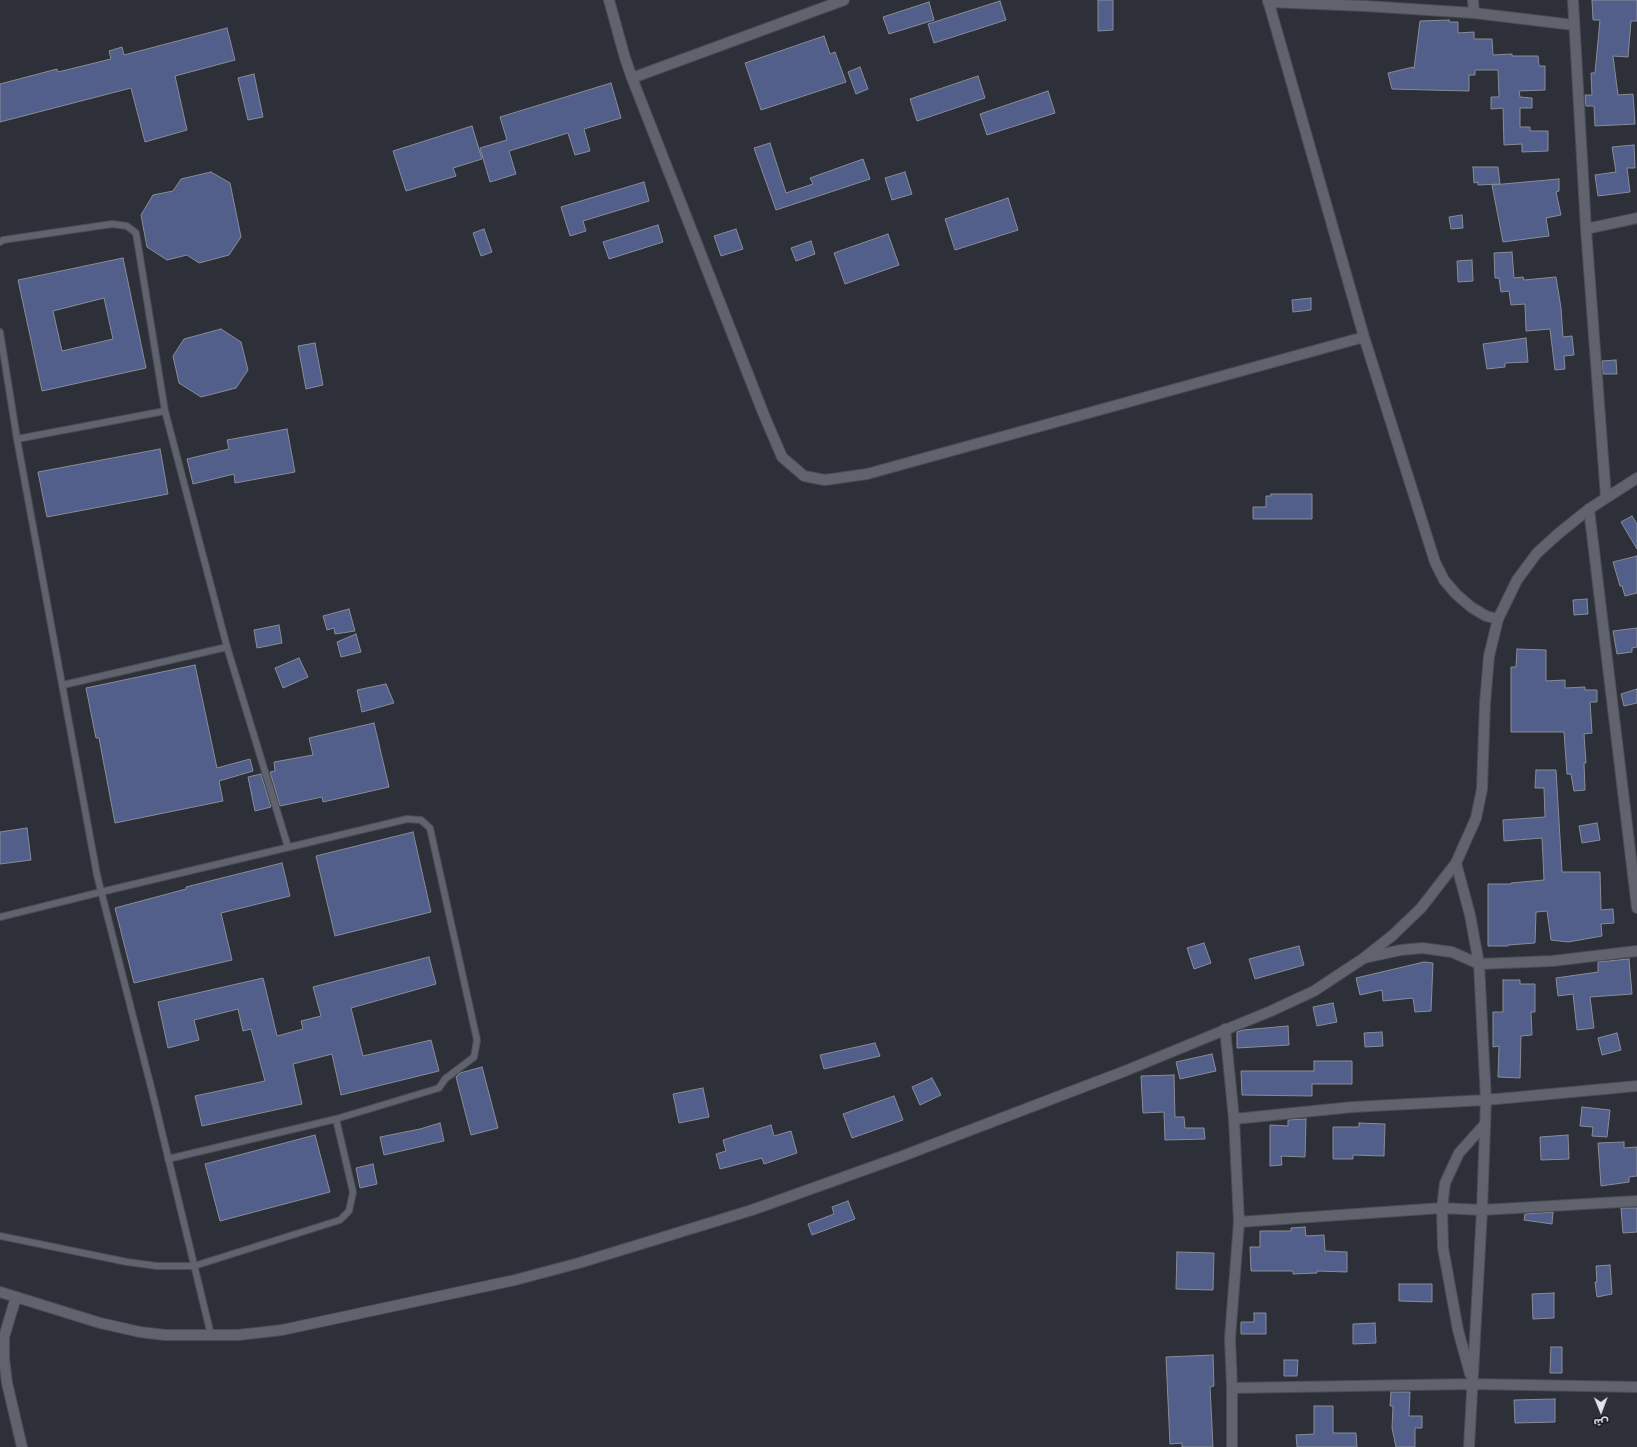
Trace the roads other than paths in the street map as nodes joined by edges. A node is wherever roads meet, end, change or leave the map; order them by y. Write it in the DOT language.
graph roads {
  1 [pos="609,0"];
  2 [pos="844,0"];
  3 [pos="1473,0"];
  4 [pos="1573,0"];
  5 [pos="1268,1"];
  6 [pos="1365,3"];
  7 [pos="1474,13"];
  8 [pos="1574,25"];
  9 [pos="632,78"];
  10 [pos="1637,218"];
  11 [pos="1586,229"];
  12 [pos="0,242"];
  13 [pos="0,332"];
  14 [pos="1364,337"];
  15 [pos="165,411"];
  16 [pos="17,439"];
  17 [pos="1637,478"];
  18 [pos="1606,497"];
  19 [pos="1589,509"];
  20 [pos="1498,619"];
  21 [pos="227,647"];
  22 [pos="63,685"];
  23 [pos="288,847"];
  24 [pos="1456,863"];
  25 [pos="101,892"];
  26 [pos="1637,908"];
  27 [pos="0,917"];
  28 [pos="1637,951"];
  29 [pos="1364,958"];
  30 [pos="1479,964"];
  31 [pos="1225,1029"];
  32 [pos="1637,1086"];
  33 [pos="1486,1100"];
  34 [pos="336,1119"];
  35 [pos="1234,1119"];
  36 [pos="1485,1124"];
  37 [pos="168,1159"];
  38 [pos="1637,1201"];
  39 [pos="1442,1208"];
  40 [pos="1482,1210"];
  41 [pos="1239,1222"];
  42 [pos="0,1236"];
  43 [pos="194,1266"];
  44 [pos="0,1292"];
  45 [pos="16,1296"];
  46 [pos="211,1335"];
  47 [pos="1472,1384"];
  48 [pos="1637,1387"];
  49 [pos="1232,1388"];
  50 [pos="22,1447"];
  51 [pos="1232,1447"];
  52 [pos="1469,1447"];
  1 -- 9 [label="street"];
  2 -- 9 [label="street"];
  3 -- 7 [label="street"];
  4 -- 8 [label="street"];
  5 -- 6 [label="street"];
  5 -- 14 [label="street"];
  6 -- 7 [label="street"];
  7 -- 8 [label="street"];
  8 -- 11 [label="street"];
  9 -- 14 [label="street"];
  10 -- 11 [label="street"];
  11 -- 18 [label="street"];
  12 -- 15 [label="lane"];
  13 -- 16 [label="lane"];
  14 -- 20 [label="street"];
  15 -- 16 [label="lane"];
  15 -- 21 [label="lane"];
  16 -- 22 [label="lane"];
  17 -- 18 [label="street"];
  18 -- 19 [label="street"];
  19 -- 20 [label="street"];
  19 -- 26 [label="street"];
  20 -- 24 [label="street"];
  21 -- 22 [label="lane"];
  21 -- 23 [label="lane"];
  22 -- 25 [label="lane"];
  23 -- 25 [label="lane"];
  23 -- 34 [label="lane"];
  24 -- 29 [label="street"];
  24 -- 30 [label="street"];
  25 -- 27 [label="lane"];
  25 -- 37 [label="lane"];
  28 -- 30 [label="street"];
  29 -- 30 [label="street"];
  29 -- 31 [label="street"];
  30 -- 33 [label="street"];
  31 -- 35 [label="street"];
  31 -- 46 [label="street"];
  32 -- 33 [label="street"];
  33 -- 35 [label="street"];
  33 -- 36 [label="street"];
  34 -- 37 [label="lane"];
  34 -- 43 [label="lane"];
  35 -- 41 [label="street"];
  36 -- 39 [label="street"];
  36 -- 40 [label="street"];
  37 -- 43 [label="lane"];
  38 -- 40 [label="street"];
  39 -- 40 [label="street"];
  39 -- 41 [label="street"];
  39 -- 47 [label="street"];
  40 -- 47 [label="street"];
  41 -- 49 [label="street"];
  42 -- 43 [label="lane"];
  43 -- 46 [label="lane"];
  44 -- 45 [label="street"];
  45 -- 46 [label="street"];
  45 -- 50 [label="street"];
  47 -- 48 [label="street"];
  47 -- 49 [label="street"];
  47 -- 52 [label="street"];
  49 -- 51 [label="street"];
}
